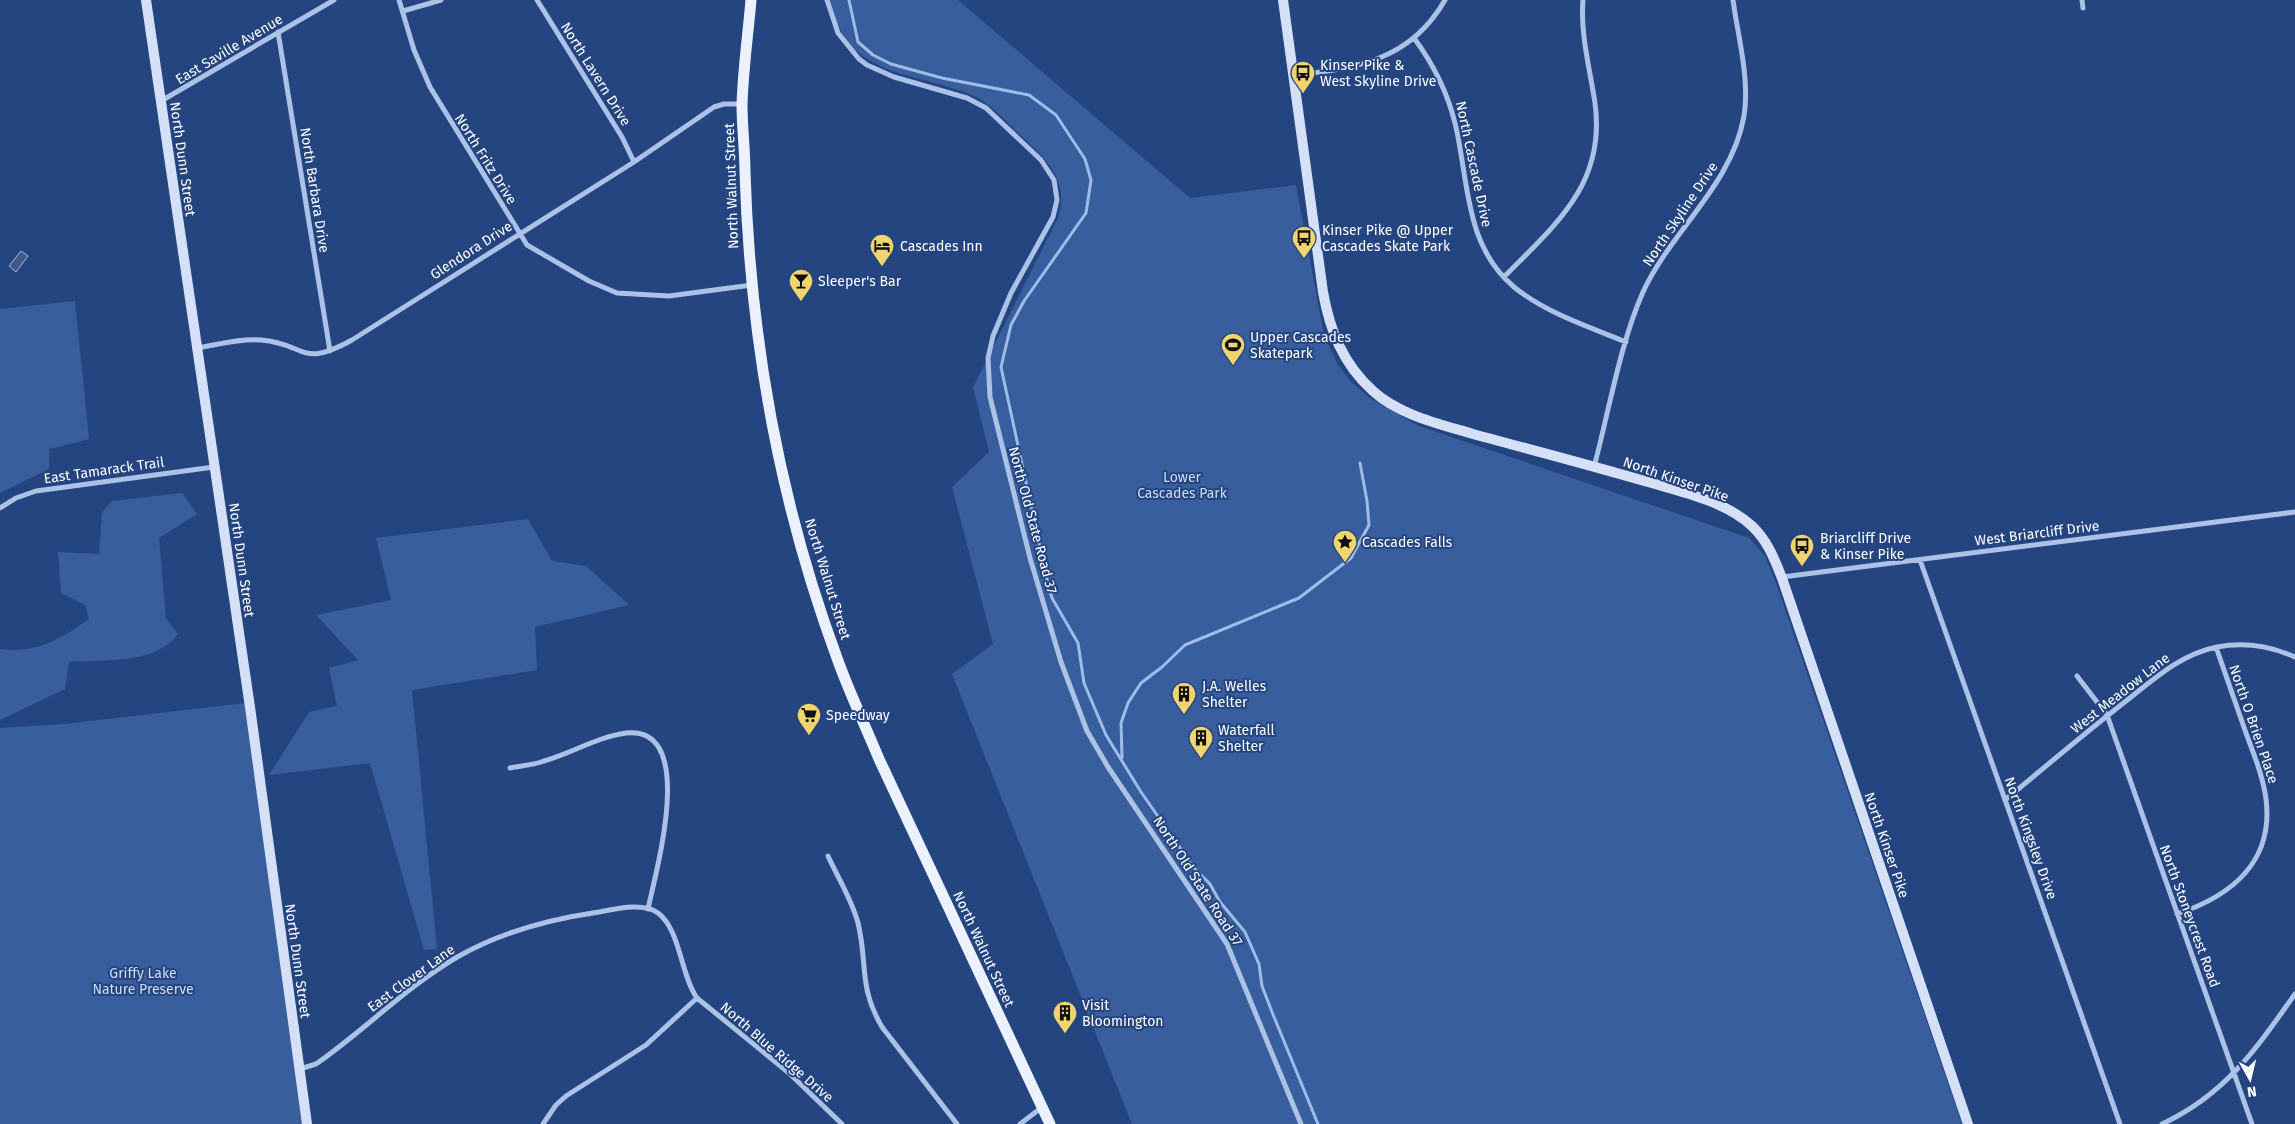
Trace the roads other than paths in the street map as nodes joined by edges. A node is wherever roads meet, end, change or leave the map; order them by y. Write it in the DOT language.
graph roads {
  1 [pos="146,0"];
  2 [pos="334,0"];
  3 [pos="399,0"];
  4 [pos="441,0"];
  5 [pos="537,0"];
  6 [pos="751,0"];
  7 [pos="827,0"];
  8 [pos="1282,0"];
  9 [pos="1445,0"];
  10 [pos="1583,0"];
  11 [pos="1733,0"];
  12 [pos="2082,0"];
  13 [pos="2083,8"];
  14 [pos="403,11"];
  15 [pos="278,32"];
  16 [pos="1414,38"];
  17 [pos="1292,75"];
  18 [pos="161,101"];
  19 [pos="742,104"];
  20 [pos="634,162"];
  21 [pos="518,233"];
  22 [pos="1504,278"];
  23 [pos="752,285"];
  24 [pos="1626,342"];
  25 [pos="197,348"];
  26 [pos="330,352"];
  27 [pos="215,467"];
  28 [pos="1594,467"];
  29 [pos="0,508"];
  30 [pos="2295,512"];
  31 [pos="1920,560"];
  32 [pos="1782,578"];
  33 [pos="2216,647"];
  34 [pos="2295,657"];
  35 [pos="2076,676"];
  36 [pos="2107,715"];
  37 [pos="510,768"];
  38 [pos="2006,800"];
  39 [pos="828,856"];
  40 [pos="648,909"];
  41 [pos="2177,914"];
  42 [pos="2295,994"];
  43 [pos="697,998"];
  44 [pos="300,1069"];
  45 [pos="2234,1074"];
  46 [pos="1042,1107"];
  47 [pos="308,1124"];
  48 [pos="543,1124"];
  49 [pos="842,1124"];
  50 [pos="957,1124"];
  51 [pos="1020,1124"];
  52 [pos="1050,1124"];
  53 [pos="1301,1124"];
  54 [pos="1968,1124"];
  55 [pos="2120,1124"];
  56 [pos="2162,1124"];
  57 [pos="2252,1124"];
  1 -- 18 [label="street, North Dunn Street"];
  2 -- 15 [label="street, East Saville Avenue"];
  3 -- 14 [label="street, North Fritz Drive"];
  4 -- 14 [label="street"];
  5 -- 20 [label="street, North Lavern Drive"];
  6 -- 19 [label="main road, North Walnut Street"];
  7 -- 53 [label="street, North Old State Road 37"];
  8 -- 17 [label="street, North Kinser Pike"];
  9 -- 16 [label="street"];
  10 -- 22 [label="street"];
  11 -- 24 [label="street, North Skyline Drive"];
  12 -- 13 [label="street"];
  14 -- 21 [label="street, North Fritz Drive"];
  15 -- 18 [label="street, East Saville Avenue"];
  15 -- 26 [label="street, North Barbara Drive"];
  16 -- 17 [label="street"];
  16 -- 22 [label="street, North Cascade Drive"];
  17 -- 28 [label="street, North Kinser Pike"];
  18 -- 25 [label="street, North Dunn Street"];
  19 -- 20 [label="street, Glendora Drive"];
  19 -- 23 [label="main road, North Walnut Street"];
  20 -- 21 [label="street, Glendora Drive"];
  21 -- 23 [label="street, North Fritz Drive"];
  21 -- 26 [label="street, Glendora Drive"];
  22 -- 24 [label="street, North Cascade Drive"];
  23 -- 46 [label="main road, North Walnut Street"];
  24 -- 28 [label="street, North Skyline Drive"];
  25 -- 26 [label="street, Glendora Drive"];
  25 -- 27 [label="street, North Dunn Street"];
  27 -- 29 [label="street, East Tamarack Trail"];
  27 -- 44 [label="street, North Dunn Street"];
  28 -- 32 [label="street, North Kinser Pike"];
  30 -- 31 [label="street, West Briarcliff Drive"];
  31 -- 32 [label="street, West Briarcliff Drive"];
  31 -- 38 [label="street, North Kingsley Drive"];
  32 -- 54 [label="street, North Kinser Pike"];
  33 -- 34 [label="street, West Meadow Lane"];
  33 -- 36 [label="street, West Meadow Lane"];
  33 -- 41 [label="street, North O Brien Place"];
  35 -- 36 [label="street, North Stoneycrest Road"];
  36 -- 38 [label="street, West Meadow Lane"];
  36 -- 41 [label="street, North Stoneycrest Road"];
  37 -- 40 [label="street"];
  38 -- 55 [label="street, North Kingsley Drive"];
  39 -- 50 [label="street"];
  40 -- 43 [label="street"];
  40 -- 44 [label="street, East Clover Lane"];
  41 -- 45 [label="street, North Stoneycrest Road"];
  42 -- 45 [label="street"];
  43 -- 48 [label="street"];
  43 -- 49 [label="street, North Blue Ridge Drive"];
  44 -- 47 [label="street, North Dunn Street"];
  45 -- 56 [label="street"];
  45 -- 57 [label="street, North Stoneycrest Road"];
  46 -- 51 [label="street"];
  46 -- 52 [label="main road, North Walnut Street"];
}
